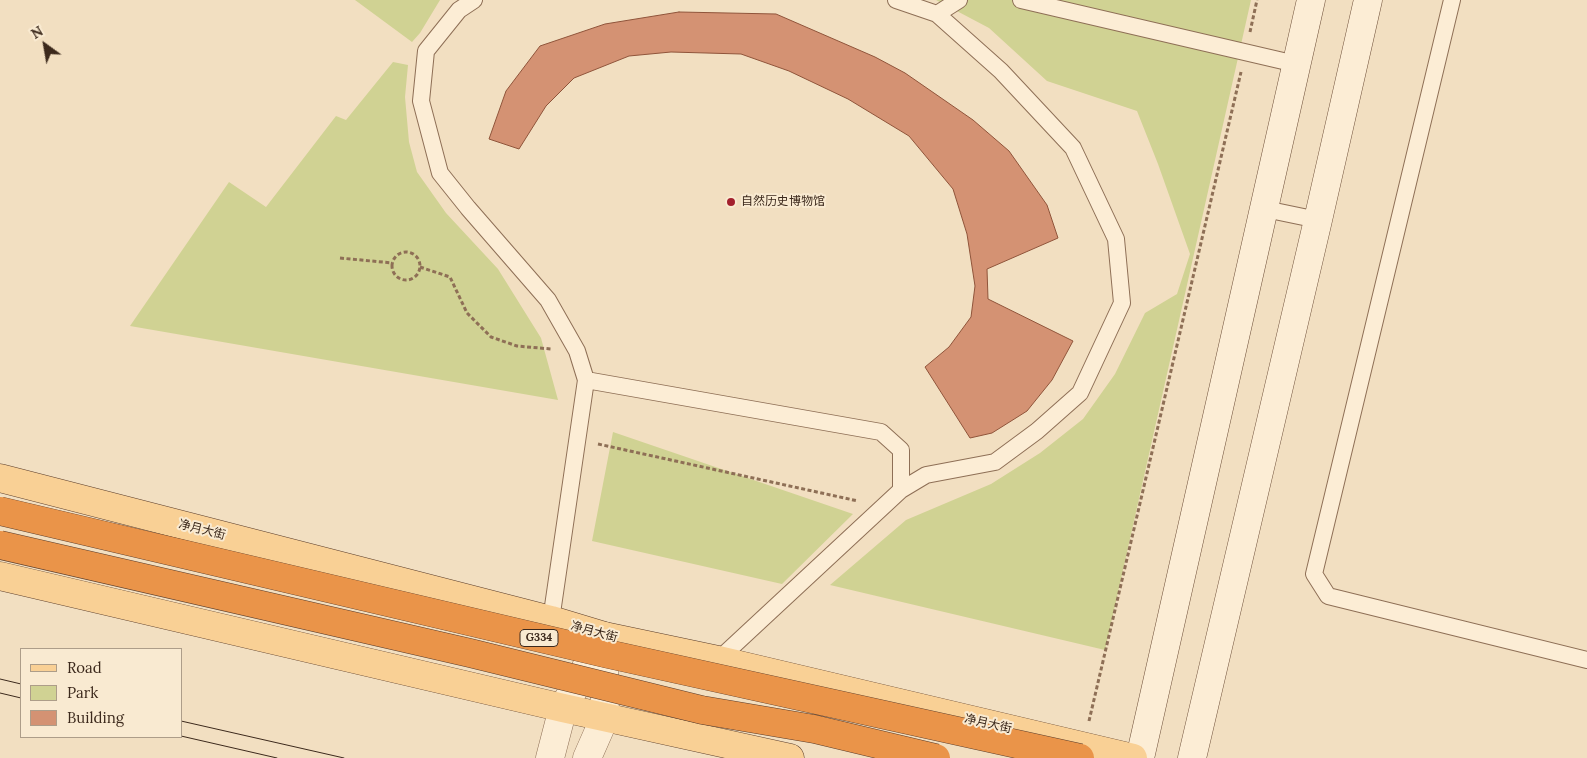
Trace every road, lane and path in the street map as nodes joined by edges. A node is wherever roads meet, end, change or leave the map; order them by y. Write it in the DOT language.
graph roads {
  1 [pos="474,0"];
  2 [pos="896,0"];
  3 [pos="959,0"];
  4 [pos="1021,0"];
  5 [pos="1257,0"];
  6 [pos="1312,0"];
  7 [pos="1368,0"];
  8 [pos="1452,0"];
  9 [pos="937,14"];
  10 [pos="1246,52"];
  11 [pos="1296,64"];
  12 [pos="1265,209"];
  13 [pos="1318,220"];
  14 [pos="340,258"];
  15 [pos="392,263"];
  16 [pos="420,267"];
  17 [pos="577,351"];
  18 [pos="586,380"];
  19 [pos="577,440"];
  20 [pos="0,478"];
  21 [pos="901,490"];
  22 [pos="883,507"];
  23 [pos="0,511"];
  24 [pos="0,545"];
  25 [pos="0,576"];
  26 [pos="551,620"];
  27 [pos="604,636"];
  28 [pos="718,660"];
  29 [pos="1587,660"];
  30 [pos="563,708"];
  31 [pos="605,717"];
  32 [pos="1082,752"];
  33 [pos="550,758"];
  34 [pos="587,758"];
  35 [pos="790,758"];
  36 [pos="936,758"];
  37 [pos="1133,758"];
  38 [pos="1140,758"];
  39 [pos="1192,758"];
  1 -- 17 [label="lane"];
  2 -- 9 [label="lane"];
  3 -- 9 [label="lane"];
  4 -- 10 [label="lane"];
  5 -- 10 [label="path"];
  6 -- 11 [label="street"];
  7 -- 13 [label="street"];
  8 -- 29 [label="lane"];
  9 -- 21 [label="lane"];
  10 -- 11 [label="lane"];
  10 -- 32 [label="path"];
  11 -- 12 [label="street"];
  12 -- 13 [label="lane"];
  12 -- 38 [label="street"];
  13 -- 39 [label="street"];
  14 -- 15 [label="path"];
  15 -- 16 [label="path"];
  15 -- 16 [label="path"];
  16 -- 17 [label="path"];
  17 -- 18 [label="lane"];
  18 -- 19 [label="lane"];
  18 -- 21 [label="lane"];
  19 -- 22 [label="path"];
  19 -- 26 [label="lane"];
  20 -- 26 [label="main road, 净月大街"];
  21 -- 22 [label="lane"];
  22 -- 28 [label="lane"];
  23 -- 32 [label="highway, 净月大街 / G334, bridge"];
  24 -- 36 [label="highway, G334, bridge"];
  25 -- 30 [label="main road"];
  26 -- 27 [label="main road, 净月大街"];
  27 -- 28 [label="main road, 净月大街"];
  27 -- 30 [label="street"];
  27 -- 31 [label="street"];
  28 -- 32 [label="main road, 净月大街"];
  30 -- 31 [label="main road"];
  30 -- 33 [label="street"];
  31 -- 34 [label="street"];
  31 -- 35 [label="main road"];
  32 -- 37 [label="main road, 净月大街"];
}
